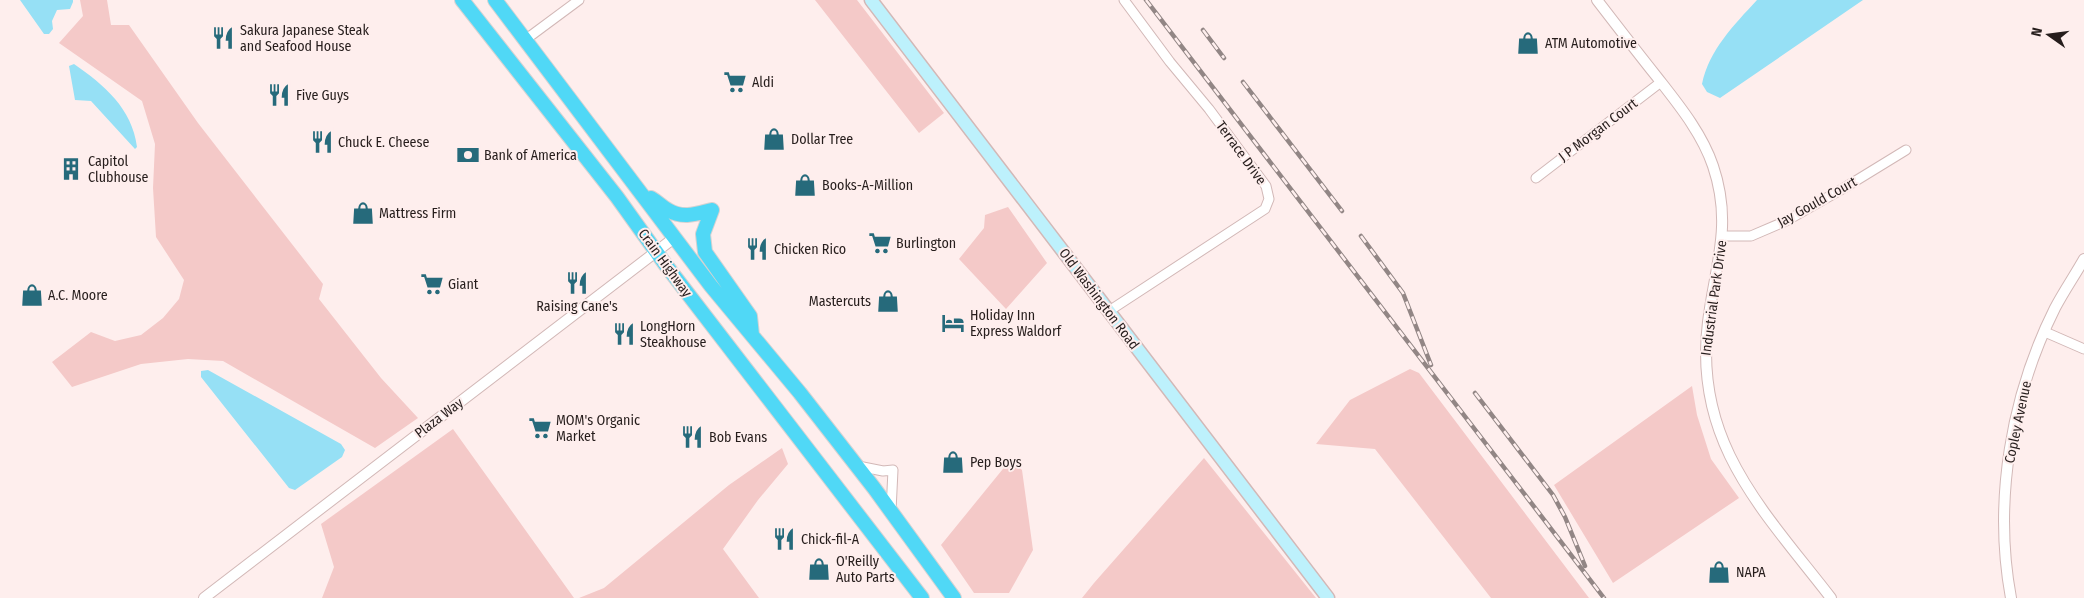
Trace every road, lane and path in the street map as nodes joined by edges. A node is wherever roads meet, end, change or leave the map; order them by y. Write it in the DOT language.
graph roads {
  1 [pos="462,0"];
  2 [pos="494,0"];
  3 [pos="578,0"];
  4 [pos="871,0"];
  5 [pos="1124,0"];
  6 [pos="1597,0"];
  7 [pos="525,40"];
  8 [pos="1661,82"];
  9 [pos="1906,150"];
  10 [pos="1536,178"];
  11 [pos="642,194"];
  12 [pos="1722,236"];
  13 [pos="674,238"];
  14 [pos="656,252"];
  15 [pos="2084,259"];
  16 [pos="1109,311"];
  17 [pos="2045,332"];
  18 [pos="752,335"];
  19 [pos="2084,349"];
  20 [pos="856,465"];
  21 [pos="891,511"];
  22 [pos="204,598"];
  23 [pos="922,598"];
  24 [pos="954,598"];
  25 [pos="1328,598"];
  26 [pos="1831,598"];
  27 [pos="2012,598"];
  1 -- 14 [label="highway, Crain Highway"];
  2 -- 7 [label="highway, Crain Highway"];
  3 -- 7 [label="street"];
  4 -- 16 [label="main road, Old Washington Road"];
  5 -- 16 [label="street, Terrace Drive"];
  6 -- 8 [label="street, Industrial Park Drive"];
  7 -- 11 [label="highway, Crain Highway"];
  8 -- 10 [label="street, J P Morgan Court"];
  8 -- 12 [label="street, Industrial Park Drive"];
  9 -- 12 [label="street, Jay Gould Court"];
  11 -- 13 [label="highway, Crain Highway"];
  11 -- 18 [label="highway"];
  12 -- 26 [label="street, Industrial Park Drive"];
  13 -- 14 [label="street, Plaza Way"];
  13 -- 18 [label="highway, Crain Highway"];
  14 -- 22 [label="street, Plaza Way"];
  14 -- 23 [label="highway, Crain Highway"];
  15 -- 17 [label="street, Copley Avenue"];
  16 -- 25 [label="main road, Old Washington Road"];
  17 -- 19 [label="street"];
  17 -- 27 [label="street, Copley Avenue"];
  18 -- 20 [label="highway, Crain Highway"];
  20 -- 21 [label="highway, Crain Highway"];
  20 -- 21 [label="street"];
  21 -- 24 [label="highway, Crain Highway"];
}
